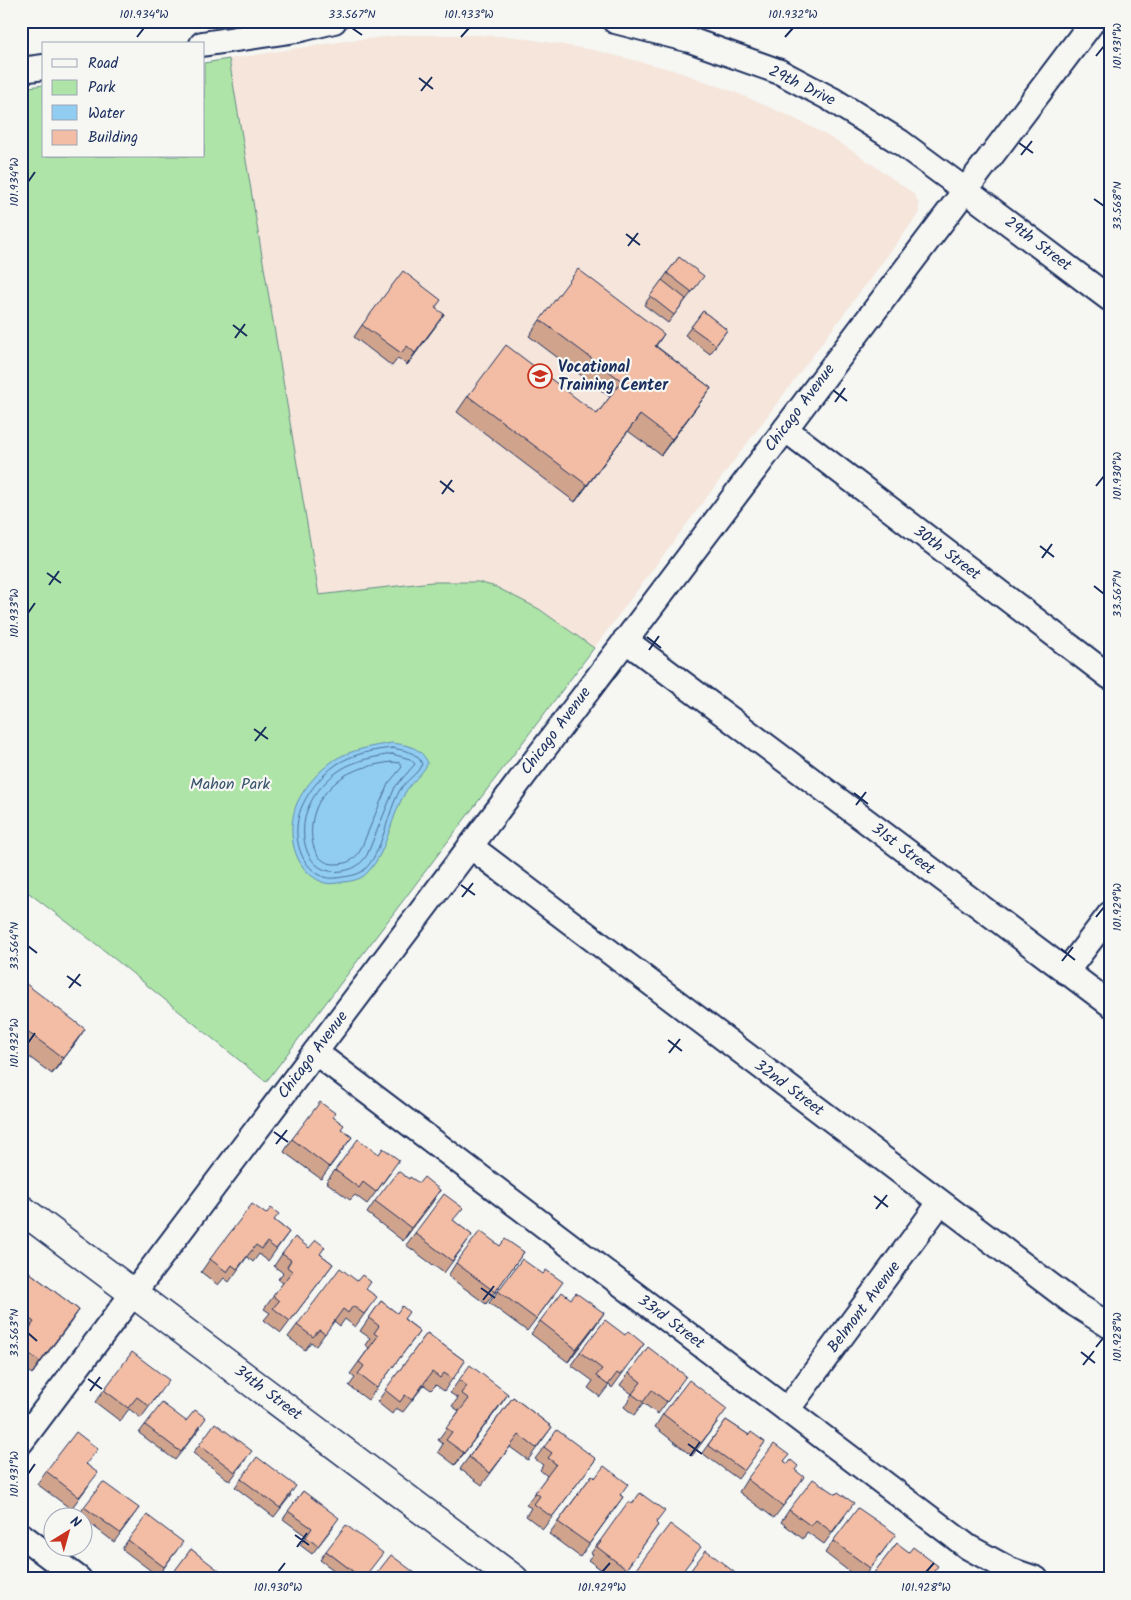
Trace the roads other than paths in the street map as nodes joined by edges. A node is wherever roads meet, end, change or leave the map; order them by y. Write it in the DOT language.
graph roads {
  1 [pos="334,21"];
  2 [pos="615,21"];
  3 [pos="1093,21"];
  4 [pos="619,22"];
  5 [pos="205,44"];
  6 [pos="42,67"];
  7 [pos="21,70"];
  8 [pos="966,190"];
  9 [pos="1110,299"];
  10 [pos="784,429"];
  11 [pos="625,640"];
  12 [pos="1110,677"];
  13 [pos="470,846"];
  14 [pos="1110,914"];
  15 [pos="1066,972"];
  16 [pos="1110,1004"];
  17 [pos="315,1052"];
  18 [pos="940,1203"];
  19 [pos="21,1208"];
  20 [pos="135,1293"];
  21 [pos="1110,1326"];
  22 [pos="787,1410"];
  23 [pos="21,1442"];
  24 [pos="21,1535"];
  25 [pos="79,1579"];
  26 [pos="514,1579"];
  27 [pos="1036,1579"];
  1 -- 5 [label="street"];
  2 -- 4 [label="street, 29th Drive"];
  3 -- 8 [label="street, Chicago Avenue"];
  4 -- 8 [label="street, 29th Drive"];
  6 -- 7 [label="street"];
  8 -- 9 [label="street, 29th Street"];
  8 -- 10 [label="street, Chicago Avenue"];
  10 -- 11 [label="street, Chicago Avenue"];
  10 -- 12 [label="street, 30th Street"];
  11 -- 13 [label="street, Chicago Avenue"];
  11 -- 15 [label="street, 31st Street"];
  13 -- 17 [label="street, Chicago Avenue"];
  13 -- 18 [label="street, 32nd Street"];
  14 -- 15 [label="street"];
  15 -- 16 [label="street, 31st Street"];
  17 -- 20 [label="street, Chicago Avenue"];
  17 -- 22 [label="street, 33rd Street"];
  18 -- 21 [label="street, 32nd Street"];
  18 -- 22 [label="street, Belmont Avenue"];
  19 -- 20 [label="main road, 34th Street"];
  20 -- 23 [label="street, Chicago Avenue"];
  20 -- 26 [label="main road, 34th Street"];
  22 -- 27 [label="street, 33rd Street"];
  24 -- 25 [label="street"];
}
